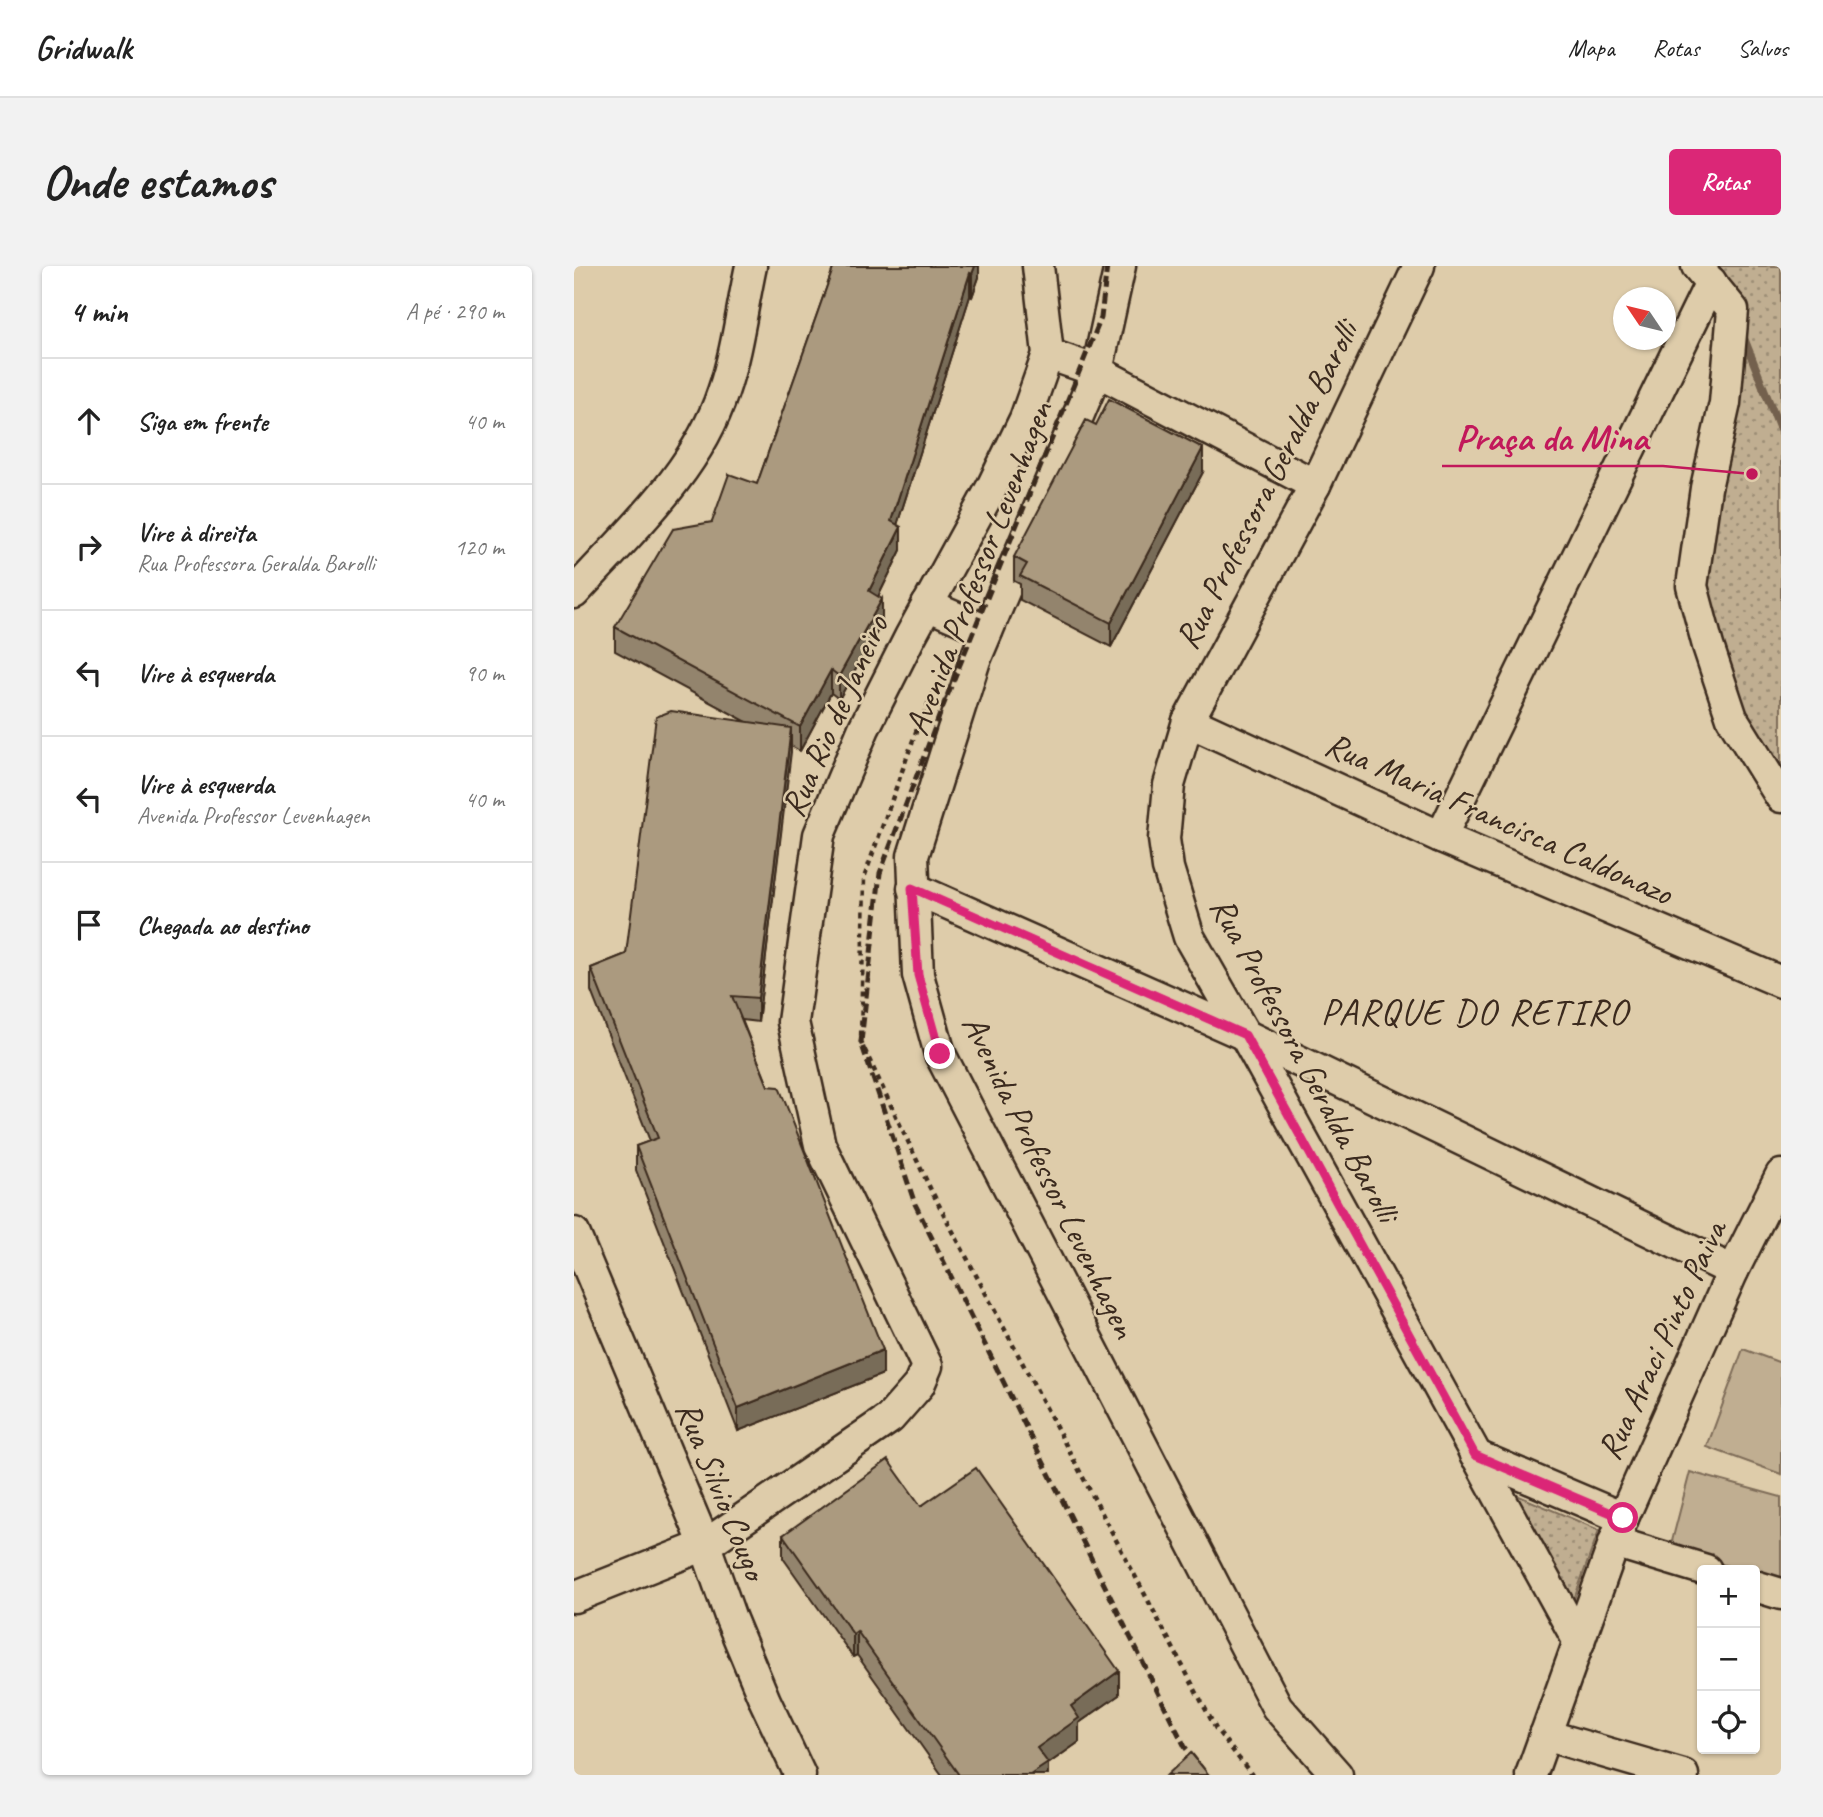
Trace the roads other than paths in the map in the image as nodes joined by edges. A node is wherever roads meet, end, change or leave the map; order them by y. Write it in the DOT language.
graph roads {
  1 [pos="751,266"];
  2 [pos="1038,266"];
  3 [pos="1121,266"];
  4 [pos="1419,266"];
  5 [pos="1704,274"];
  6 [pos="1048,354"];
  7 [pos="1097,371"];
  8 [pos="1315,485"];
  9 [pos="574,593"];
  10 [pos="927,605"];
  11 [pos="987,631"];
  12 [pos="1188,721"];
  13 [pos="1781,797"];
  14 [pos="1441,838"];
  15 [pos="912,888"];
  16 [pos="1781,982"];
  17 [pos="1245,1035"];
  18 [pos="1781,1175"];
  19 [pos="574,1233"];
  20 [pos="1733,1271"];
  21 [pos="1475,1455"];
  22 [pos="1619,1530"];
  23 [pos="705,1545"];
  24 [pos="1697,1566"];
  25 [pos="1760,1588"];
  26 [pos="1781,1594"];
  27 [pos="574,1597"];
  28 [pos="1578,1642"];
  29 [pos="1545,1735"];
  30 [pos="800,1775"];
  31 [pos="1337,1775"];
  32 [pos="1531,1775"];
  33 [pos="1683,1775"];
  1 -- 9 [label="street"];
  2 -- 6 [label="street, Rua Rio de Janeiro"];
  3 -- 7 [label="street, Avenida Professor Levenhagen"];
  4 -- 8 [label="street, Rua Professora Geralda Barolli"];
  5 -- 13 [label="street"];
  5 -- 14 [label="street"];
  6 -- 7 [label="street"];
  6 -- 10 [label="street, Rua Rio de Janeiro"];
  7 -- 8 [label="street"];
  7 -- 11 [label="street, Avenida Professor Levenhagen"];
  8 -- 12 [label="street, Rua Professora Geralda Barolli"];
  10 -- 11 [label="street"];
  10 -- 23 [label="street, Rua Rio de Janeiro"];
  11 -- 15 [label="street, Avenida Professor Levenhagen"];
  12 -- 14 [label="street, Rua Maria Francisca Caldonazo"];
  12 -- 17 [label="street, Rua Professora Geralda Barolli"];
  14 -- 16 [label="street, Rua Maria Francisca Caldonazo"];
  15 -- 17 [label="street"];
  15 -- 31 [label="street, Avenida Professor Levenhagen"];
  17 -- 20 [label="street"];
  17 -- 21 [label="street, Rua Professora Geralda Barolli"];
  18 -- 20 [label="street, Rua Araci Pinto Paiva"];
  19 -- 23 [label="street, Rua Silvio Cougo"];
  20 -- 22 [label="street, Rua Araci Pinto Paiva"];
  21 -- 22 [label="street"];
  21 -- 28 [label="street, Rua Professora Geralda Barolli"];
  22 -- 24 [label="street"];
  22 -- 28 [label="street, Rua Araci Pinto Paiva"];
  23 -- 27 [label="street"];
  23 -- 30 [label="street, Rua Silvio Cougo"];
  25 -- 26 [label="street"];
  28 -- 29 [label="street, Rua Araci Pinto Paiva"];
  29 -- 32 [label="street, Rua Araci Pinto Paiva"];
  29 -- 33 [label="street"];
}
